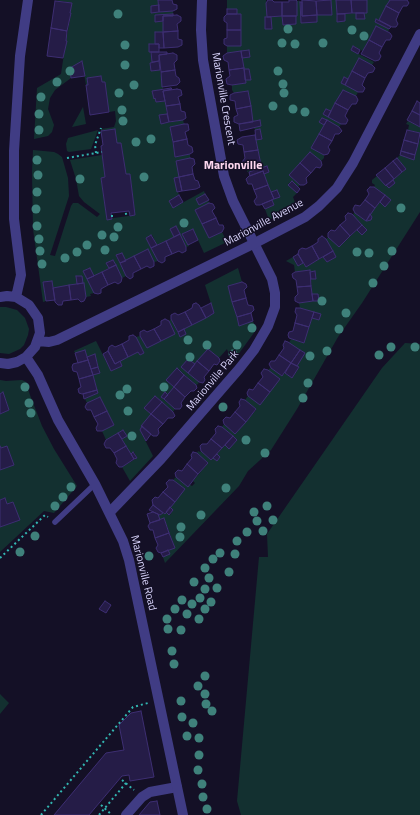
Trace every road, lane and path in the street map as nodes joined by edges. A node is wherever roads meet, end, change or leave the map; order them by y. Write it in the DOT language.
graph roads {
  1 [pos="28,0"];
  2 [pos="202,0"];
  3 [pos="420,34"];
  4 [pos="101,128"];
  5 [pos="102,152"];
  6 [pos="96,153"];
  7 [pos="67,158"];
  8 [pos="130,213"];
  9 [pos="125,214"];
  10 [pos="111,216"];
  11 [pos="115,216"];
  12 [pos="255,244"];
  13 [pos="0,297"];
  14 [pos="16,297"];
  15 [pos="38,341"];
  16 [pos="26,357"];
  17 [pos="0,363"];
  18 [pos="95,484"];
  19 [pos="110,512"];
  20 [pos="55,522"];
  21 [pos="0,558"];
  22 [pos="159,701"];
  23 [pos="122,780"];
  24 [pos="126,783"];
  25 [pos="177,787"];
  26 [pos="142,797"];
  27 [pos="101,805"];
  28 [pos="105,809"];
  29 [pos="41,815"];
  30 [pos="99,815"];
  31 [pos="112,815"];
  32 [pos="126,815"];
  33 [pos="183,815"];
  1 -- 14 [label="street"];
  2 -- 12 [label="street, Marionville Crescent"];
  3 -- 12 [label="street, Marionville Avenue"];
  4 -- 6 [label="path"];
  5 -- 6 [label="path"];
  6 -- 7 [label="path"];
  8 -- 9 [label="path"];
  10 -- 11 [label="path"];
  12 -- 15 [label="street, Marionville Avenue"];
  12 -- 19 [label="street, Marionville Park"];
  13 -- 14 [label="street"];
  14 -- 15 [label="street"];
  15 -- 16 [label="street"];
  16 -- 17 [label="street"];
  16 -- 18 [label="street, Marionville Road"];
  18 -- 19 [label="street, Marionville Road"];
  18 -- 20 [label="lane"];
  19 -- 22 [label="street, Marionville Road"];
  20 -- 21 [label="path"];
  22 -- 25 [label="street, Marionville Road"];
  22 -- 29 [label="path"];
  23 -- 24 [label="path"];
  24 -- 26 [label="path"];
  24 -- 28 [label="path"];
  25 -- 26 [label="street"];
  25 -- 33 [label="street, Marionville Road"];
  26 -- 32 [label="street"];
  27 -- 28 [label="path"];
  28 -- 30 [label="path"];
  28 -- 31 [label="path"];
}
